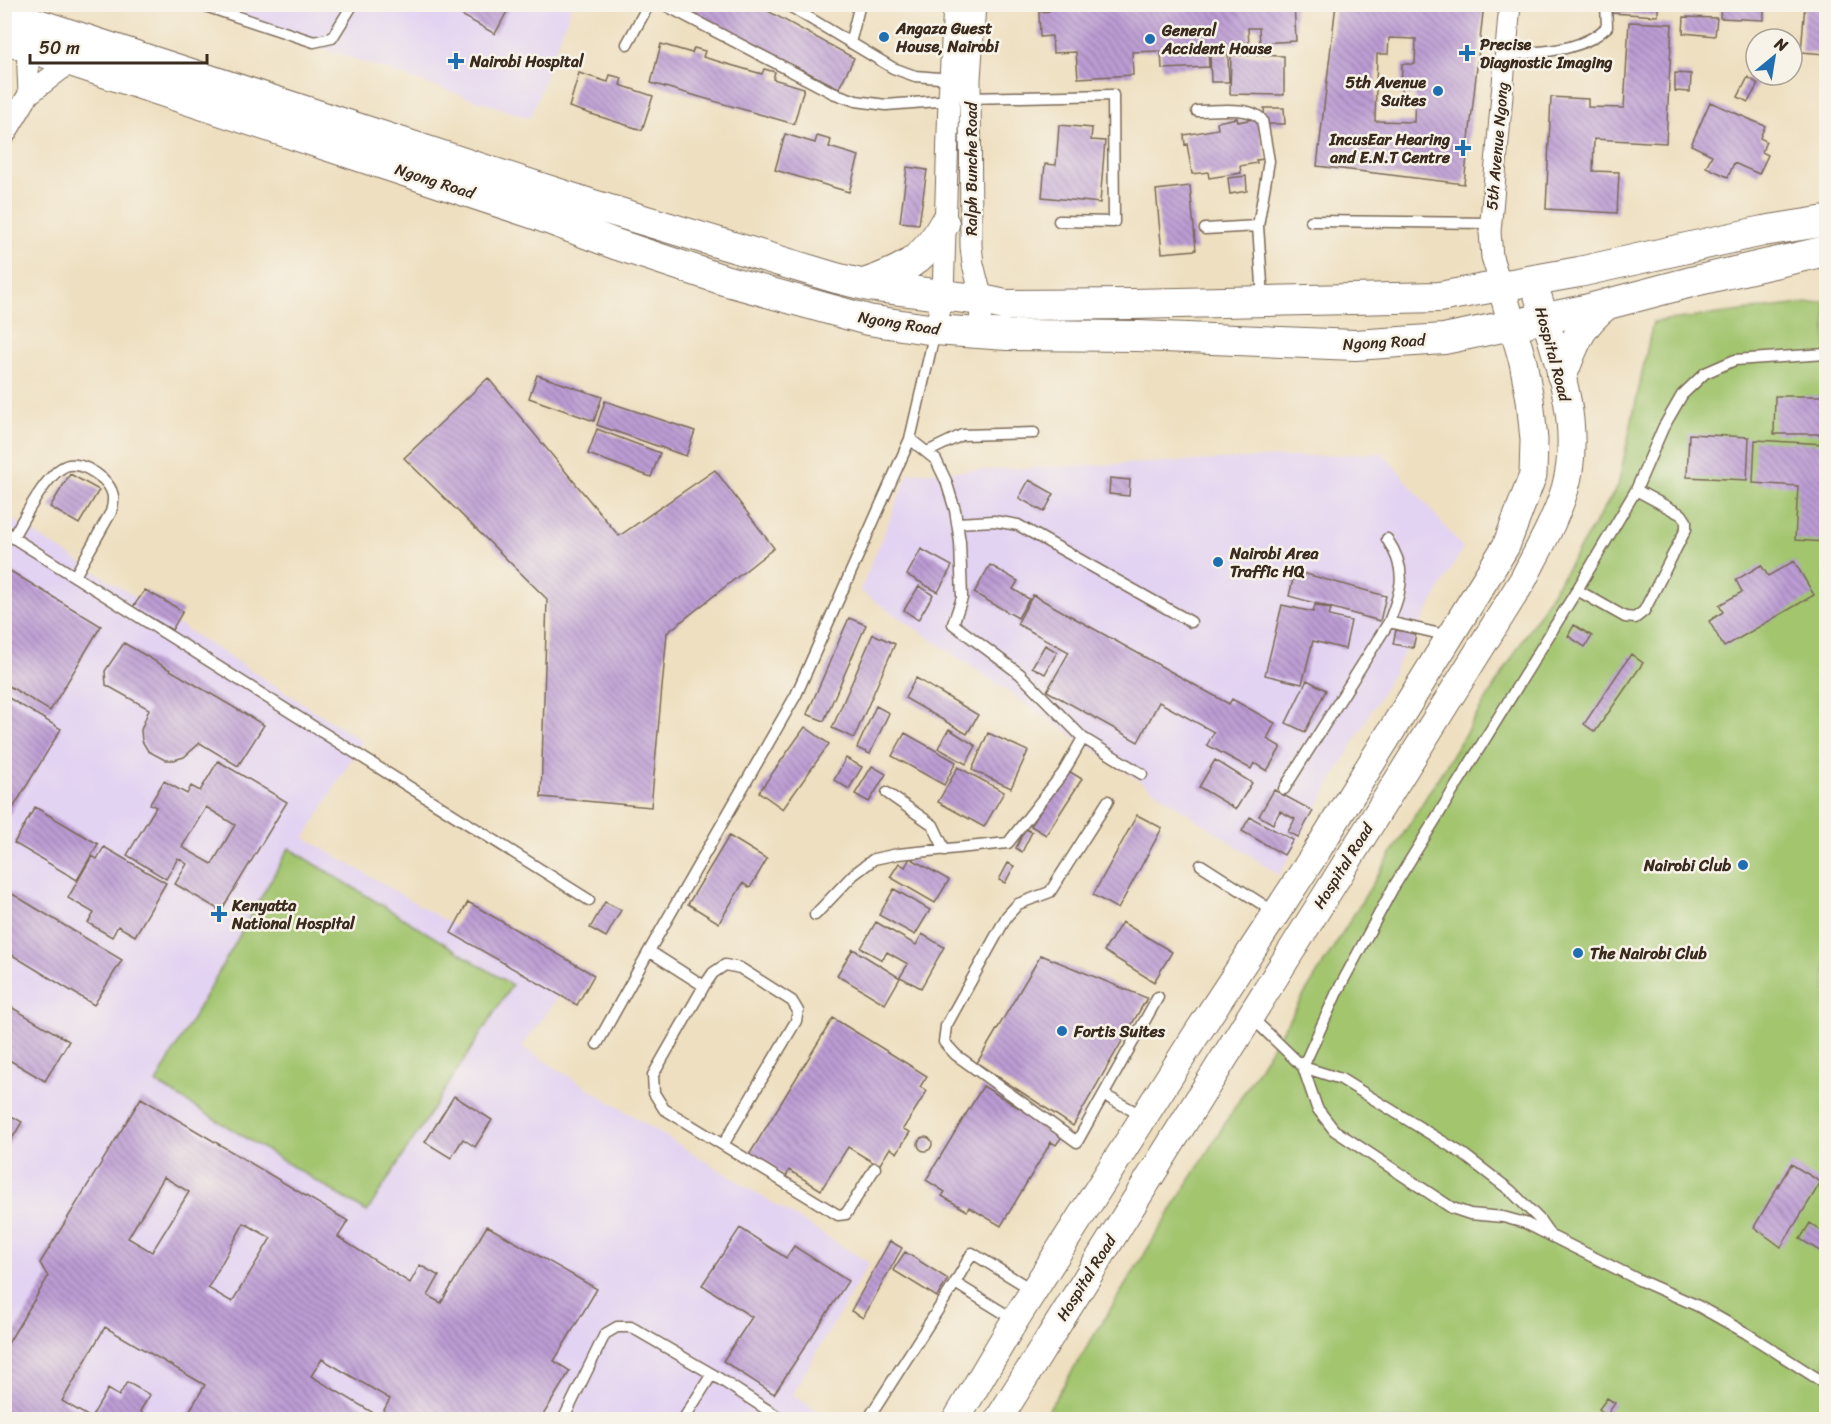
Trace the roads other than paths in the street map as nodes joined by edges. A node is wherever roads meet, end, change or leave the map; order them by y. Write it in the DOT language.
graph roads {
  1 [pos="199,4"];
  2 [pos="353,4"];
  3 [pos="649,4"];
  4 [pos="663,4"];
  5 [pos="786,4"];
  6 [pos="860,4"];
  7 [pos="954,4"];
  8 [pos="975,4"];
  9 [pos="1510,4"];
  10 [pos="1606,4"];
  11 [pos="4,13"];
  12 [pos="16,42"];
  13 [pos="850,43"];
  14 [pos="627,44"];
  15 [pos="1505,56"];
  16 [pos="73,60"];
  17 [pos="960,89"];
  18 [pos="29,94"];
  19 [pos="1197,111"];
  20 [pos="4,136"];
  21 [pos="1059,221"];
  22 [pos="1827,221"];
  23 [pos="1311,222"];
  24 [pos="1491,223"];
  25 [pos="944,224"];
  26 [pos="1258,226"];
  27 [pos="1205,229"];
  28 [pos="1827,251"];
  29 [pos="1533,280"];
  30 [pos="861,285"];
  31 [pos="1501,286"];
  32 [pos="943,296"];
  33 [pos="982,300"];
  34 [pos="1263,301"];
  35 [pos="1607,304"];
  36 [pos="1544,318"];
  37 [pos="1510,325"];
  38 [pos="935,330"];
  39 [pos="979,332"];
  40 [pos="1827,354"];
  41 [pos="1562,375"];
  42 [pos="1034,433"];
  43 [pos="910,439"];
  44 [pos="927,452"];
  45 [pos="1636,490"];
  46 [pos="957,523"];
  47 [pos="9,535"];
  48 [pos="1387,539"];
  49 [pos="75,576"];
  50 [pos="1577,590"];
  51 [pos="1191,622"];
  52 [pos="1389,622"];
  53 [pos="1449,636"];
  54 [pos="1083,738"];
  55 [pos="1142,774"];
  56 [pos="1284,789"];
  57 [pos="887,793"];
  58 [pos="1108,801"];
  59 [pos="945,850"];
  60 [pos="1201,865"];
  61 [pos="589,900"];
  62 [pos="1276,913"];
  63 [pos="815,915"];
  64 [pos="649,951"];
  65 [pos="704,986"];
  66 [pos="1158,997"];
  67 [pos="1250,1016"];
  68 [pos="597,1044"];
  69 [pos="1302,1067"];
  70 [pos="1104,1095"];
  71 [pos="1144,1117"];
  72 [pos="723,1145"];
  73 [pos="874,1168"];
  74 [pos="1551,1235"];
  75 [pos="955,1282"];
  76 [pos="1034,1291"];
  77 [pos="1015,1320"];
  78 [pos="712,1374"];
  79 [pos="1827,1384"];
  80 [pos="872,1413"];
  81 [pos="563,1419"];
  82 [pos="683,1419"];
  83 [pos="783,1419"];
  84 [pos="956,1419"];
  85 [pos="998,1419"];
  1 -- 2 [label="lane"];
  3 -- 14 [label="lane"];
  4 -- 17 [label="lane"];
  5 -- 13 [label="lane"];
  6 -- 13 [label="lane"];
  7 -- 17 [label="street, Ralph Bunche Road"];
  8 -- 17 [label="street, Ralph Bunche Road"];
  9 -- 15 [label="street, 5th Avenue Ngong"];
  10 -- 15 [label="lane"];
  11 -- 30 [label="main road, Ngong Road"];
  12 -- 16 [label="main road, Ngong Road"];
  12 -- 18 [label="street"];
  13 -- 17 [label="lane"];
  15 -- 24 [label="street, 5th Avenue Ngong"];
  16 -- 18 [label="street"];
  16 -- 38 [label="main road, Ngong Road"];
  17 -- 21 [label="lane"];
  17 -- 25 [label="street, Ralph Bunche Road"];
  17 -- 33 [label="street, Ralph Bunche Road"];
  18 -- 20 [label="street"];
  19 -- 26 [label="lane"];
  22 -- 29 [label="main road, Ngong Road"];
  23 -- 24 [label="lane"];
  24 -- 31 [label="street, 5th Avenue Ngong"];
  25 -- 30 [label="main road"];
  25 -- 32 [label="street, Ralph Bunche Road"];
  26 -- 27 [label="lane"];
  26 -- 34 [label="lane"];
  28 -- 35 [label="main road, Ngong Road"];
  29 -- 31 [label="main road, Ngong Road"];
  29 -- 36 [label="street, Hospital Road"];
  30 -- 32 [label="main road, Ngong Road"];
  31 -- 34 [label="main road, Ngong Road"];
  31 -- 37 [label="street, Hospital Road"];
  32 -- 33 [label="main road, Ngong Road"];
  32 -- 38 [label="street, Ralph Bunche Road"];
  33 -- 34 [label="main road, Ngong Road"];
  33 -- 39 [label="street, Ralph Bunche Road"];
  35 -- 36 [label="main road, Ngong Road"];
  35 -- 41 [label="main road"];
  36 -- 37 [label="main road, Ngong Road"];
  36 -- 41 [label="street, Hospital Road"];
  37 -- 39 [label="main road, Ngong Road"];
  37 -- 53 [label="street, Hospital Road"];
  38 -- 39 [label="main road, Ngong Road"];
  38 -- 43 [label="lane"];
  40 -- 45 [label="lane"];
  41 -- 67 [label="street, Hospital Road"];
  42 -- 44 [label="lane"];
  43 -- 44 [label="lane"];
  43 -- 64 [label="lane"];
  44 -- 46 [label="lane"];
  45 -- 50 [label="lane"];
  45 -- 50 [label="lane"];
  46 -- 51 [label="lane"];
  46 -- 54 [label="lane"];
  47 -- 49 [label="lane"];
  47 -- 49 [label="lane"];
  48 -- 52 [label="lane"];
  49 -- 61 [label="lane"];
  50 -- 69 [label="lane"];
  52 -- 53 [label="lane"];
  52 -- 56 [label="lane"];
  53 -- 62 [label="street, Hospital Road"];
  54 -- 55 [label="lane"];
  54 -- 59 [label="lane"];
  57 -- 59 [label="lane"];
  58 -- 70 [label="lane"];
  59 -- 63 [label="lane"];
  60 -- 62 [label="lane"];
  62 -- 71 [label="street, Hospital Road"];
  64 -- 65 [label="lane"];
  64 -- 68 [label="lane"];
  65 -- 72 [label="lane"];
  65 -- 72 [label="lane"];
  66 -- 70 [label="lane"];
  67 -- 69 [label="lane"];
  67 -- 85 [label="street, Hospital Road"];
  69 -- 74 [label="lane"];
  69 -- 74 [label="lane"];
  70 -- 71 [label="lane"];
  71 -- 76 [label="street, Hospital Road"];
  72 -- 73 [label="lane"];
  74 -- 79 [label="lane"];
  75 -- 76 [label="lane"];
  75 -- 77 [label="lane"];
  75 -- 80 [label="lane"];
  76 -- 77 [label="street, Hospital Road"];
  77 -- 84 [label="street, Hospital Road"];
  78 -- 81 [label="lane"];
  78 -- 82 [label="lane"];
  78 -- 83 [label="lane"];
}
